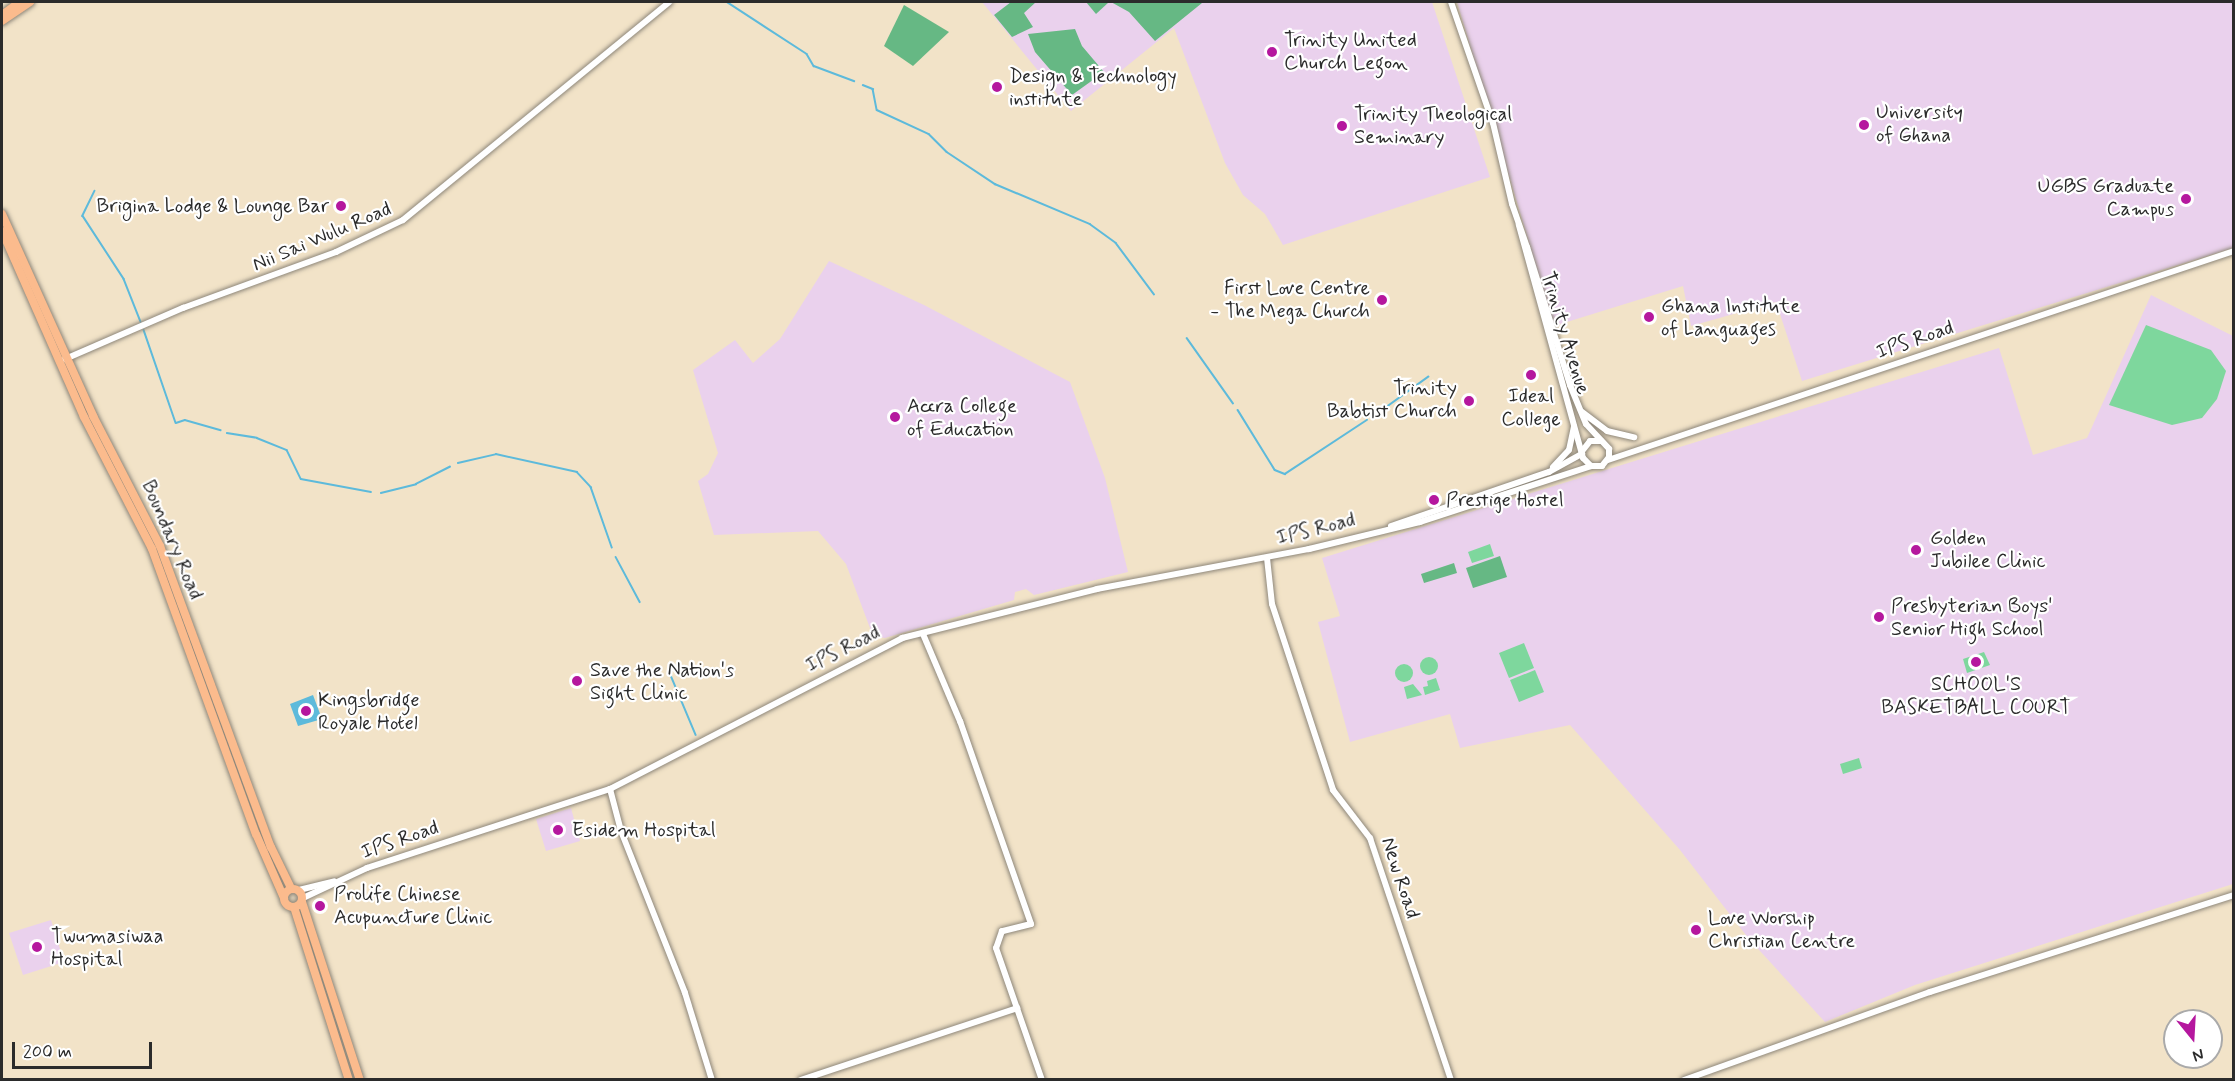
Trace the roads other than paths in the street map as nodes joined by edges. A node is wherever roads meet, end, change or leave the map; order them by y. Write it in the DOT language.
graph roads {
  1 [pos="20,2"];
  2 [pos="30,2"];
  3 [pos="669,2"];
  4 [pos="1451,2"];
  5 [pos="2,15"];
  6 [pos="2,21"];
  7 [pos="2,214"];
  8 [pos="1519,225"];
  9 [pos="2,231"];
  10 [pos="2234,251"];
  11 [pos="67,358"];
  12 [pos="59,363"];
  13 [pos="1580,410"];
  14 [pos="1575,424"];
  15 [pos="1634,437"];
  16 [pos="1601,441"];
  17 [pos="1582,452"];
  18 [pos="1608,460"];
  19 [pos="1590,466"];
  20 [pos="1549,472"];
  21 [pos="1388,527"];
  22 [pos="1266,558"];
  23 [pos="923,634"];
  24 [pos="610,789"];
  25 [pos="341,880"];
  26 [pos="295,889"];
  27 [pos="2234,895"];
  28 [pos="284,898"];
  29 [pos="302,900"];
  30 [pos="294,907"];
  31 [pos="1017,1008"];
  32 [pos="349,1080"];
  33 [pos="360,1080"];
  34 [pos="712,1080"];
  35 [pos="801,1080"];
  36 [pos="1042,1080"];
  37 [pos="1450,1080"];
  38 [pos="1684,1080"];
  1 -- 5 [label="main road"];
  2 -- 6 [label="main road"];
  3 -- 11 [label="street, Nii Sai Wulu Road"];
  4 -- 8 [label="street, Trinity Avenue"];
  7 -- 11 [label="main road, Boundary Road"];
  8 -- 13 [label="street, Trinity Avenue"];
  8 -- 14 [label="street, Trinity Avenue"];
  9 -- 12 [label="main road, Boundary Road"];
  10 -- 18 [label="street, IPS Road"];
  11 -- 12 [label="street, Nii Sai Wulu Road"];
  11 -- 26 [label="main road, Boundary Road"];
  12 -- 28 [label="main road, Boundary Road"];
  13 -- 15 [label="street"];
  13 -- 16 [label="street, Trinity Avenue"];
  14 -- 17 [label="street, Trinity Avenue"];
  14 -- 20 [label="street"];
  16 -- 17 [label="street"];
  16 -- 18 [label="street"];
  17 -- 19 [label="street"];
  17 -- 20 [label="street, IPS Road"];
  18 -- 19 [label="street"];
  19 -- 21 [label="street, IPS Road"];
  20 -- 21 [label="street, IPS Road"];
  21 -- 22 [label="street, IPS Road"];
  22 -- 23 [label="street, IPS Road"];
  22 -- 37 [label="street, New Road"];
  23 -- 24 [label="street, IPS Road"];
  23 -- 31 [label="street"];
  24 -- 25 [label="street, IPS Road"];
  24 -- 34 [label="street"];
  25 -- 26 [label="street, IPS Road"];
  25 -- 29 [label="street, IPS Road"];
  26 -- 28 [label="main road"];
  26 -- 29 [label="main road, Boundary Road"];
  27 -- 38 [label="street"];
  28 -- 30 [label="main road"];
  29 -- 30 [label="main road"];
  29 -- 33 [label="main road"];
  30 -- 32 [label="main road"];
  31 -- 35 [label="street"];
  31 -- 36 [label="street"];
}
